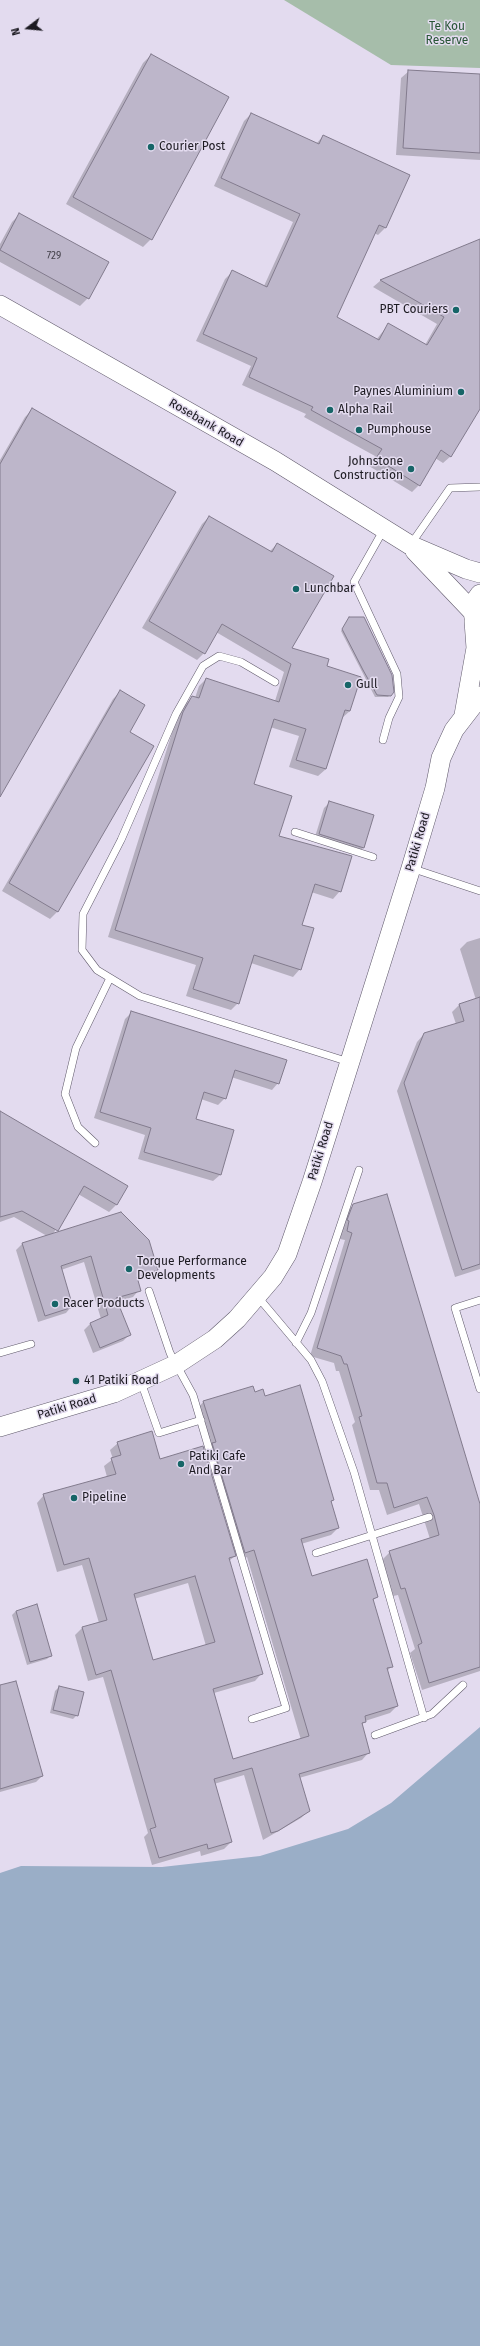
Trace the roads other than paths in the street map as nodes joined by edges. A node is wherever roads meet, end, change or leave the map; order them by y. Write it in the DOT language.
graph roads {
  1 [pos="0,305"];
  2 [pos="480,487"];
  3 [pos="385,529"];
  4 [pos="410,546"];
  5 [pos="480,573"];
  6 [pos="480,594"];
  7 [pos="476,622"];
  8 [pos="275,682"];
  9 [pos="480,696"];
  10 [pos="462,721"];
  11 [pos="383,740"];
  12 [pos="294,832"];
  13 [pos="374,857"];
  14 [pos="411,868"];
  15 [pos="480,891"];
  16 [pos="110,978"];
  17 [pos="349,1062"];
  18 [pos="95,1143"];
  19 [pos="360,1170"];
  20 [pos="149,1291"];
  21 [pos="258,1298"];
  22 [pos="480,1300"];
  23 [pos="296,1343"];
  24 [pos="31,1344"];
  25 [pos="0,1353"];
  26 [pos="177,1364"];
  27 [pos="141,1382"];
  28 [pos="480,1389"];
  29 [pos="201,1420"];
  30 [pos="0,1427"];
  31 [pos="429,1517"];
  32 [pos="372,1535"];
  33 [pos="316,1553"];
  34 [pos="463,1685"];
  35 [pos="424,1718"];
  36 [pos="252,1719"];
  37 [pos="375,1736"];
  1 -- 3 [label="main road, Rosebank Road"];
  2 -- 4 [label="lane"];
  3 -- 4 [label="main road, Rosebank Road"];
  3 -- 11 [label="lane"];
  4 -- 5 [label="main road, Rosebank Road"];
  4 -- 7 [label="main road, Rosebank Road"];
  6 -- 7 [label="main road"];
  7 -- 10 [label="main road, Patiki Road"];
  8 -- 16 [label="lane"];
  9 -- 10 [label="main road, Patiki Road"];
  10 -- 14 [label="main road, Patiki Road"];
  12 -- 13 [label="lane"];
  14 -- 15 [label="lane"];
  14 -- 17 [label="main road, Patiki Road"];
  16 -- 17 [label="lane"];
  16 -- 18 [label="lane"];
  17 -- 21 [label="main road, Patiki Road"];
  19 -- 23 [label="lane"];
  20 -- 26 [label="lane"];
  21 -- 23 [label="lane"];
  21 -- 26 [label="main road, Patiki Road"];
  22 -- 28 [label="lane"];
  23 -- 32 [label="lane"];
  24 -- 25 [label="lane"];
  26 -- 27 [label="main road, Patiki Road"];
  26 -- 29 [label="lane"];
  27 -- 29 [label="lane"];
  27 -- 30 [label="main road, Patiki Road"];
  29 -- 36 [label="lane"];
  31 -- 32 [label="lane"];
  32 -- 33 [label="lane"];
  32 -- 35 [label="lane"];
  34 -- 35 [label="lane"];
  35 -- 37 [label="lane"];
}
